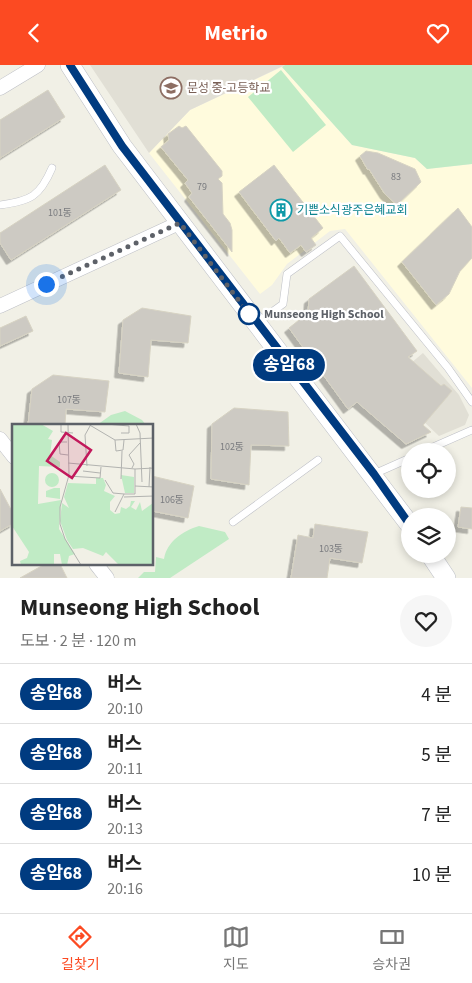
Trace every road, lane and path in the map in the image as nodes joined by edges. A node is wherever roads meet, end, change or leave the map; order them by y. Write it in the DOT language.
graph roads {
  1 [pos="38,65"];
  2 [pos="70,65"];
  3 [pos="0,88"];
  4 [pos="52,168"];
  5 [pos="0,205"];
  6 [pos="180,223"];
  7 [pos="0,306"];
  8 [pos="256,323"];
  9 [pos="472,402"];
  10 [pos="472,430"];
  11 [pos="0,439"];
  12 [pos="442,443"];
  13 [pos="12,454"];
  14 [pos="318,461"];
  15 [pos="401,462"];
  16 [pos="374,474"];
  17 [pos="401,512"];
  18 [pos="233,522"];
  19 [pos="436,563"];
  20 [pos="97,565"];
  21 [pos="107,578"];
  22 [pos="446,578"];
  1 -- 3 [label="street"];
  2 -- 6 [label="street"];
  4 -- 5 [label="lane"];
  6 -- 7 [label="street"];
  6 -- 8 [label="street"];
  8 -- 9 [label="lane"];
  8 -- 16 [label="street"];
  10 -- 12 [label="lane"];
  11 -- 13 [label="street"];
  14 -- 18 [label="lane"];
  15 -- 16 [label="lane"];
  16 -- 17 [label="street"];
  19 -- 22 [label="street"];
  20 -- 21 [label="street"];
}
